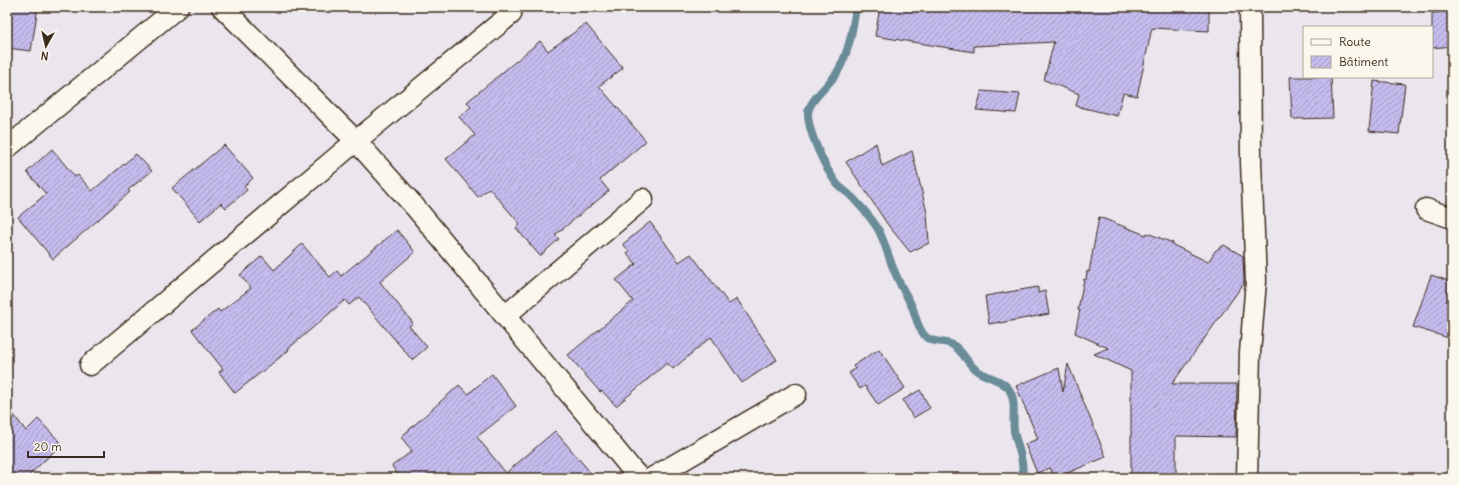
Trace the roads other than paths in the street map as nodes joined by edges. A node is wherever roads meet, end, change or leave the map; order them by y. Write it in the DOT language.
graph roads {
  1 [pos="178,7"];
  2 [pos="222,7"];
  3 [pos="511,7"];
  4 [pos="1250,7"];
  5 [pos="356,141"];
  6 [pos="7,148"];
  7 [pos="643,199"];
  8 [pos="1426,209"];
  9 [pos="1452,218"];
  10 [pos="505,316"];
  11 [pos="90,365"];
  12 [pos="796,394"];
  13 [pos="640,478"];
  14 [pos="652,478"];
  15 [pos="1247,478"];
  1 -- 6 [label="street"];
  2 -- 5 [label="street"];
  3 -- 5 [label="street"];
  4 -- 15 [label="street"];
  5 -- 10 [label="street"];
  5 -- 11 [label="street"];
  7 -- 10 [label="street"];
  8 -- 9 [label="street"];
  10 -- 13 [label="street"];
  12 -- 14 [label="street"];
}
